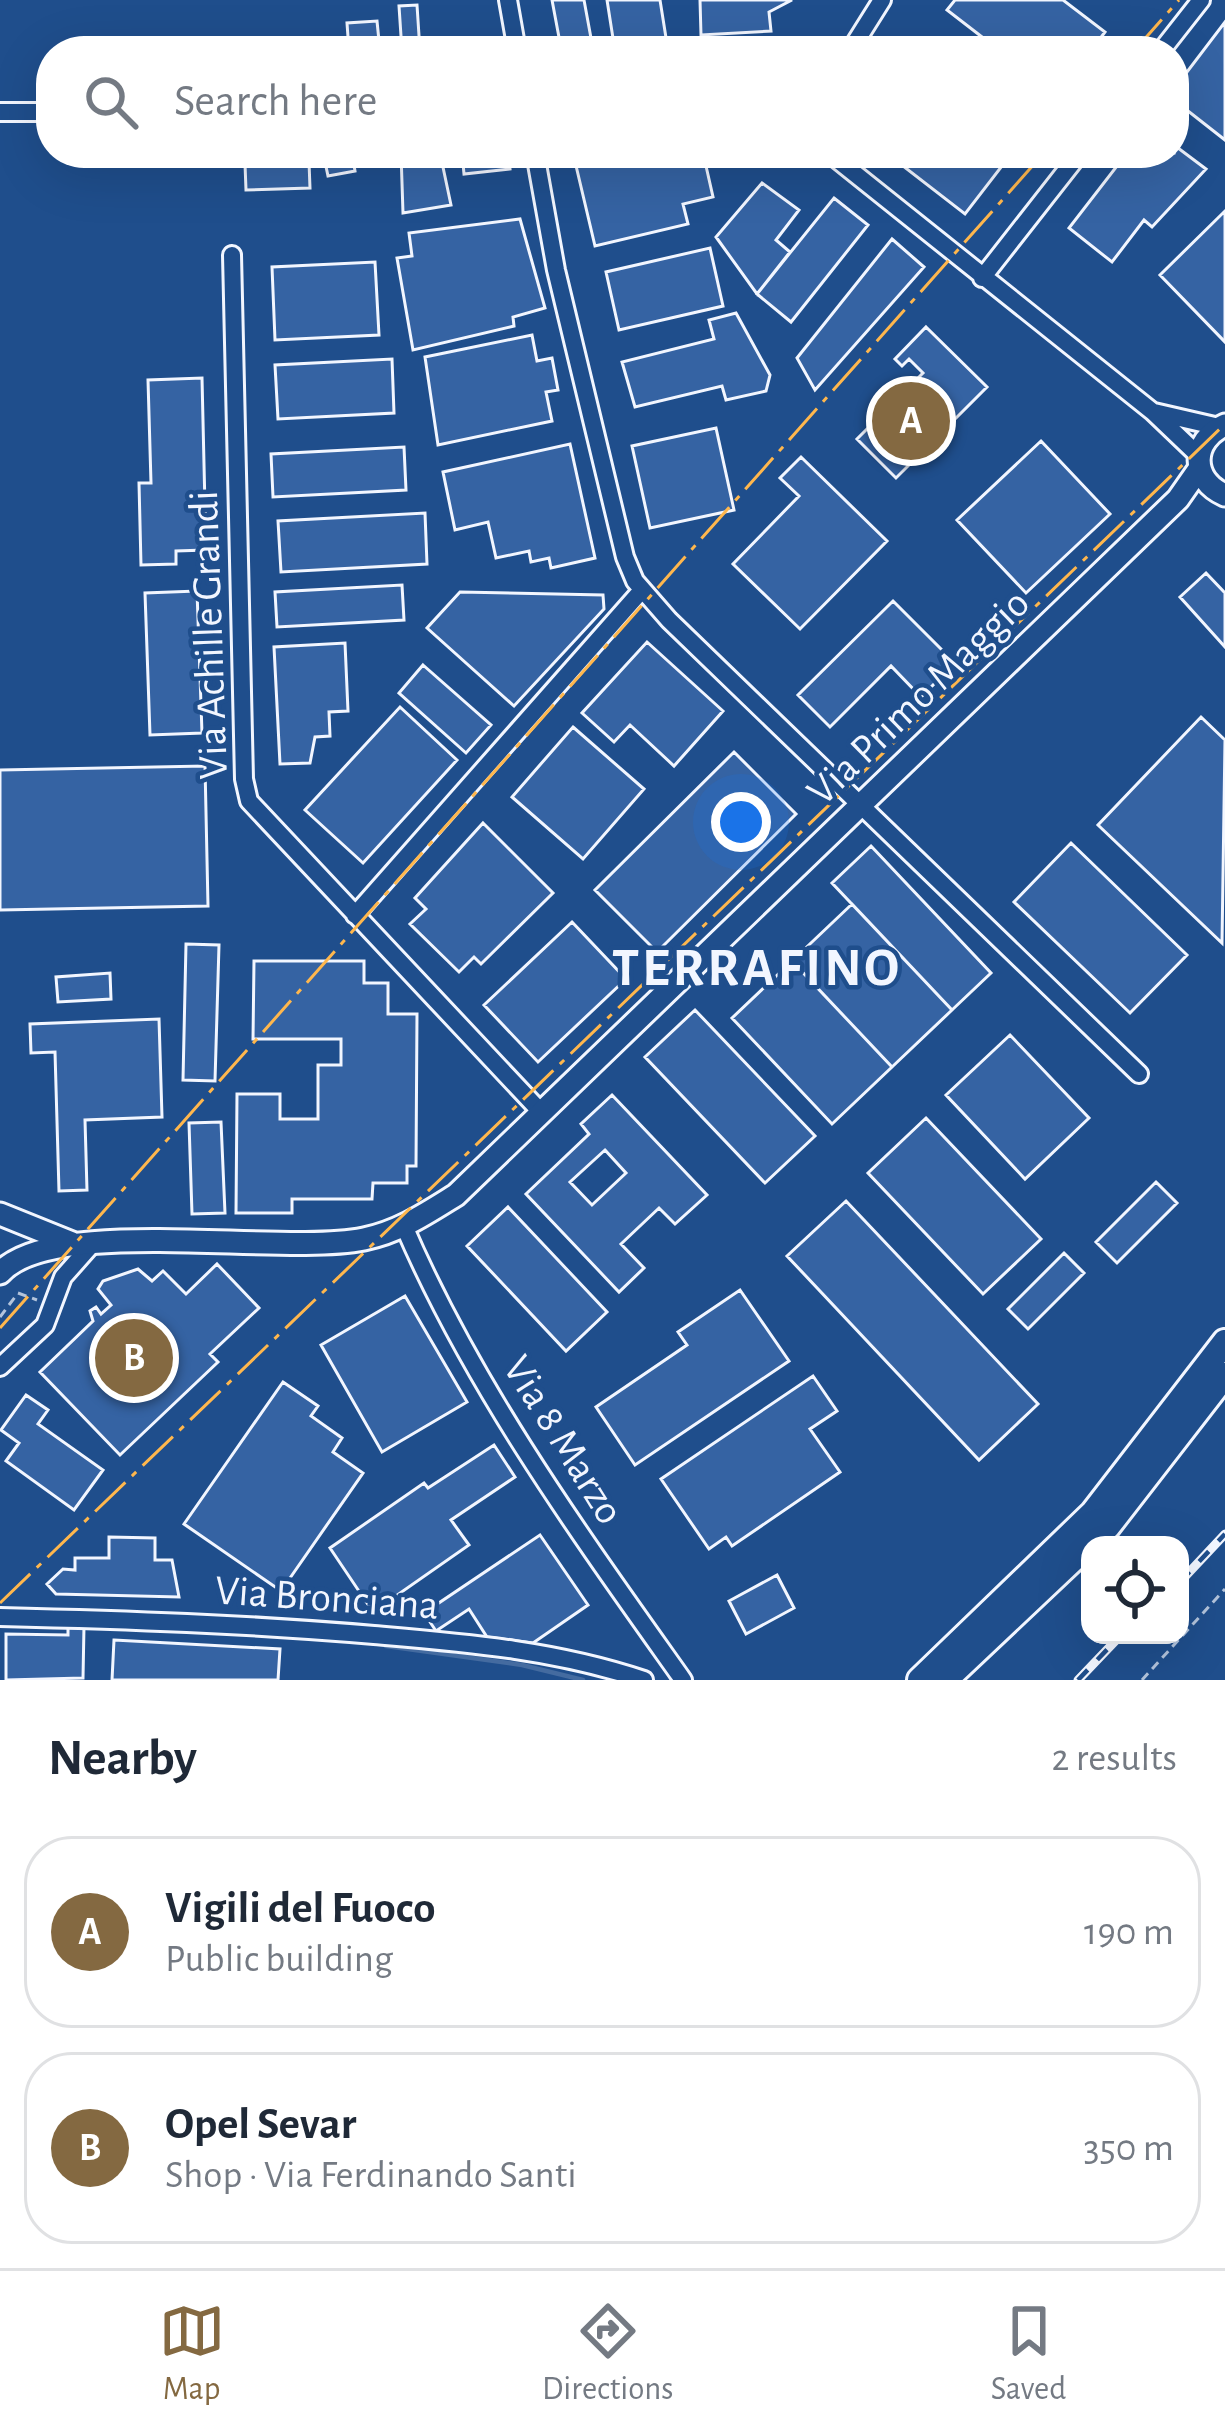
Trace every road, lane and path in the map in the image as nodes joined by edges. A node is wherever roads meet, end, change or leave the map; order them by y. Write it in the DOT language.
graph roads {
  1 [pos="508,0"];
  2 [pos="883,0"];
  3 [pos="1201,0"];
  4 [pos="863,28"];
  5 [pos="514,36"];
  6 [pos="853,36"];
  7 [pos="858,36"];
  8 [pos="1173,36"];
  9 [pos="0,112"];
  10 [pos="36,113"];
  11 [pos="30,114"];
  12 [pos="0,128"];
  13 [pos="538,168"];
  14 [pos="847,168"];
  15 [pos="1068,168"];
  16 [pos="232,255"];
  17 [pos="982,278"];
  18 [pos="1153,412"];
  19 [pos="1222,426"];
  20 [pos="1198,462"];
  21 [pos="1221,494"];
  22 [pos="1146,530"];
  23 [pos="642,590"];
  24 [pos="862,803"];
  25 [pos="355,915"];
  26 [pos="1139,1074"];
  27 [pos="542,1112"];
  28 [pos="0,1214"];
  29 [pos="404,1226"];
  30 [pos="83,1243"];
  31 [pos="44,1249"];
  32 [pos="0,1274"];
  33 [pos="63,1277"];
  34 [pos="38,1310"];
  35 [pos="0,1317"];
  36 [pos="1225,1342"];
  37 [pos="0,1366"];
  38 [pos="1225,1375"];
  39 [pos="1225,1589"];
  40 [pos="0,1617"];
  41 [pos="644,1680"];
  42 [pos="683,1680"];
  43 [pos="920,1680"];
  44 [pos="945,1680"];
  45 [pos="1142,1680"];
  1 -- 5 [label="street"];
  2 -- 4 [label="street"];
  3 -- 8 [label="street"];
  4 -- 6 [label="street"];
  4 -- 7 [label="street"];
  9 -- 11 [label="street"];
  10 -- 11 [label="street"];
  11 -- 12 [label="street"];
  13 -- 23 [label="street"];
  14 -- 17 [label="street"];
  15 -- 17 [label="street"];
  16 -- 25 [label="street, Via Achille Grandi"];
  17 -- 18 [label="street"];
  18 -- 19 [label="street"];
  18 -- 20 [label="street"];
  19 -- 20 [label="main road, Via Primo Maggio"];
  20 -- 21 [label="main road, Via Primo Maggio"];
  20 -- 22 [label="main road, Via Primo Maggio"];
  21 -- 22 [label="main road, Via Primo Maggio"];
  22 -- 24 [label="main road, Via Primo Maggio"];
  23 -- 24 [label="street"];
  23 -- 25 [label="street"];
  24 -- 26 [label="street"];
  24 -- 27 [label="main road, Via Primo Maggio"];
  25 -- 27 [label="street, Via Achille Grandi"];
  27 -- 29 [label="main road, Via Primo Maggio"];
  28 -- 30 [label="main road, Via Primo Maggio"];
  29 -- 30 [label="main road, Via Primo Maggio"];
  29 -- 42 [label="street, Via 8 Marzo"];
  30 -- 31 [label="main road, Via Primo Maggio"];
  30 -- 33 [label="street"];
  31 -- 32 [label="main road, Via Primo Maggio"];
  31 -- 33 [label="street"];
  33 -- 37 [label="street"];
  34 -- 35 [label="path"];
  36 -- 43 [label="highway"];
  38 -- 44 [label="highway"];
  39 -- 45 [label="path"];
  40 -- 41 [label="street, Via Bronciana"];
}
